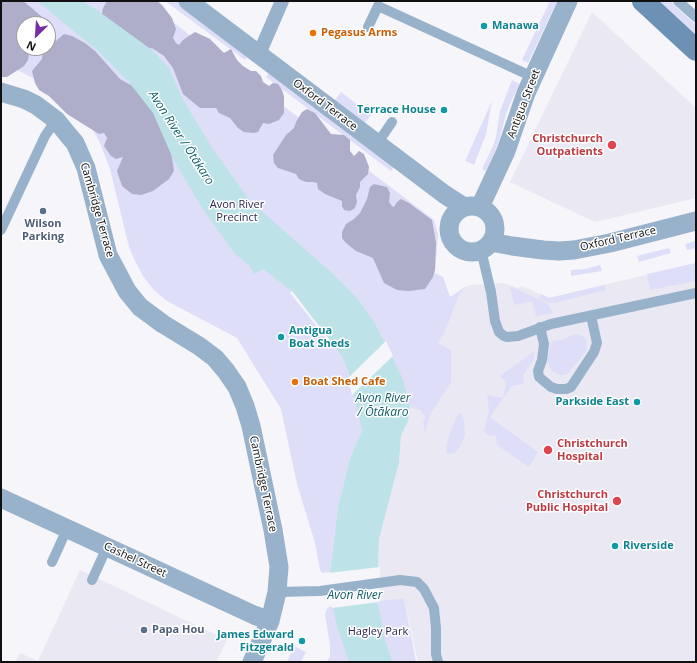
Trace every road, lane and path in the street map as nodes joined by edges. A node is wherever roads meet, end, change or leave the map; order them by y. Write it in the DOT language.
graph roads {
  1 [pos="188,1"];
  2 [pos="282,1"];
  3 [pos="568,1"];
  4 [pos="643,1"];
  5 [pos="678,1"];
  6 [pos="696,17"];
  7 [pos="368,27"];
  8 [pos="696,50"];
  9 [pos="259,54"];
  10 [pos="533,77"];
  11 [pos="1,92"];
  12 [pos="56,120"];
  13 [pos="392,122"];
  14 [pos="377,144"];
  15 [pos="472,207"];
  16 [pos="696,221"];
  17 [pos="1,230"];
  18 [pos="486,246"];
  19 [pos="696,293"];
  20 [pos="591,316"];
  21 [pos="540,327"];
  22 [pos="1,498"];
  23 [pos="67,528"];
  24 [pos="107,547"];
  25 [pos="52,562"];
  26 [pos="92,580"];
  27 [pos="277,592"];
  28 [pos="270,620"];
  29 [pos="252,662"];
  30 [pos="438,662"];
  1 -- 9 [label="street, Oxford Terrace"];
  2 -- 9 [label="street"];
  3 -- 10 [label="street, Antigua Street"];
  4 -- 8 [label="main road"];
  5 -- 6 [label="lane"];
  7 -- 10 [label="lane"];
  9 -- 14 [label="street, Oxford Terrace"];
  10 -- 15 [label="street, Antigua Street"];
  11 -- 12 [label="street, Cambridge Terrace"];
  12 -- 17 [label="lane"];
  12 -- 27 [label="street, Cambridge Terrace"];
  13 -- 14 [label="lane"];
  14 -- 15 [label="street, Oxford Terrace"];
  15 -- 18 [label="street"];
  15 -- 18 [label="street"];
  16 -- 18 [label="street, Oxford Terrace"];
  18 -- 21 [label="lane"];
  19 -- 20 [label="lane"];
  20 -- 21 [label="lane"];
  20 -- 21 [label="lane"];
  22 -- 23 [label="street, Cashel Street"];
  23 -- 24 [label="street, Cashel Street"];
  23 -- 25 [label="lane"];
  24 -- 26 [label="lane"];
  24 -- 28 [label="street, Cashel Street"];
  27 -- 28 [label="street, Cambridge Terrace"];
  27 -- 30 [label="lane"];
  28 -- 29 [label="street, Cambridge Terrace"];
}
